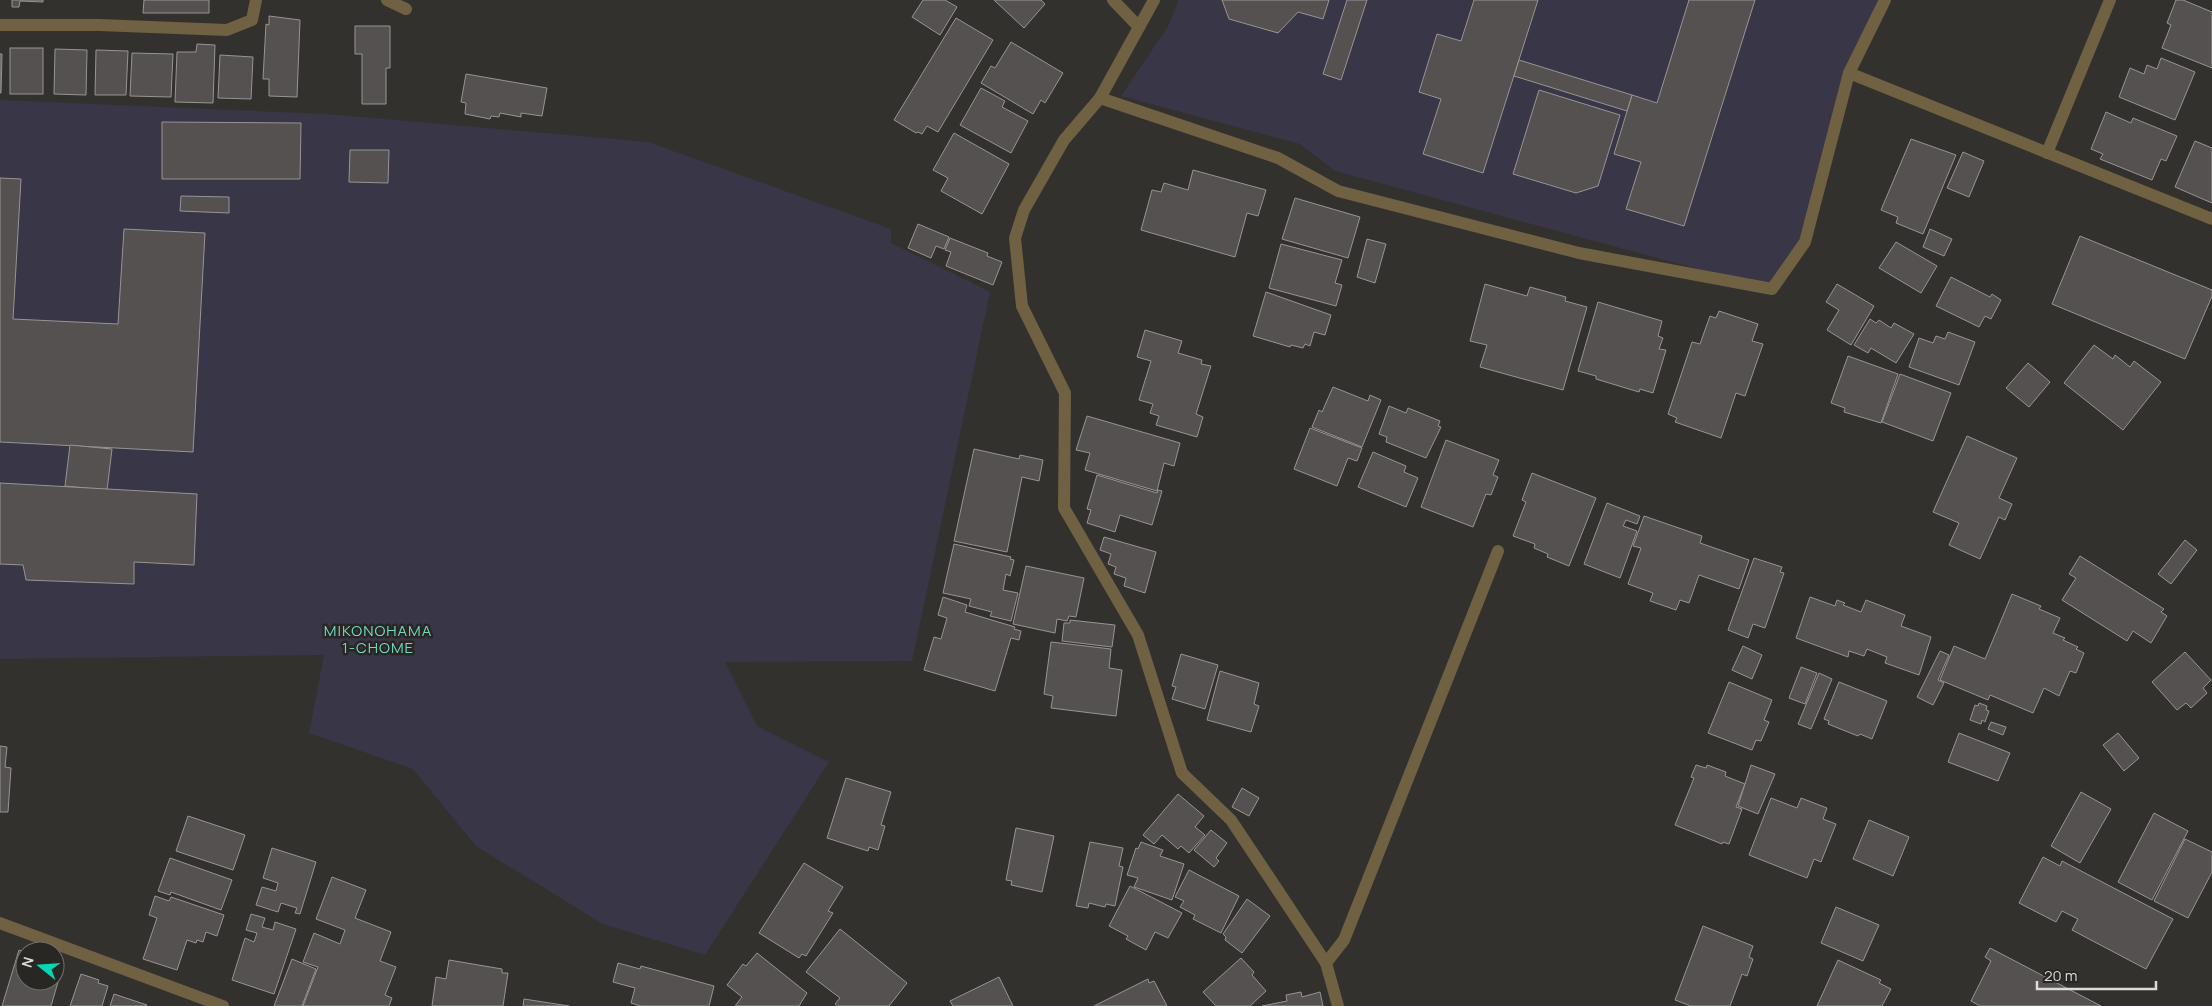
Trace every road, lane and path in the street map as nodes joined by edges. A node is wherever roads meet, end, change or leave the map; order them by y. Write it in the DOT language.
graph roads {
  1 [pos="256,0"];
  2 [pos="387,0"];
  3 [pos="1113,0"];
  4 [pos="1154,0"];
  5 [pos="1885,0"];
  6 [pos="2110,0"];
  7 [pos="406,9"];
  8 [pos="0,26"];
  9 [pos="1139,27"];
  10 [pos="1849,73"];
  11 [pos="1100,98"];
  12 [pos="2046,153"];
  13 [pos="2212,219"];
  14 [pos="1498,551"];
  15 [pos="0,923"];
  16 [pos="1326,962"];
  17 [pos="223,1006"];
  18 [pos="1338,1006"];
  1 -- 8 [label="street"];
  2 -- 7 [label="street"];
  3 -- 9 [label="street"];
  4 -- 9 [label="street"];
  5 -- 10 [label="street"];
  6 -- 12 [label="street"];
  9 -- 11 [label="street"];
  10 -- 11 [label="street"];
  10 -- 12 [label="street"];
  11 -- 16 [label="street"];
  12 -- 13 [label="street"];
  14 -- 16 [label="street"];
  15 -- 17 [label="street"];
  16 -- 18 [label="street"];
}
